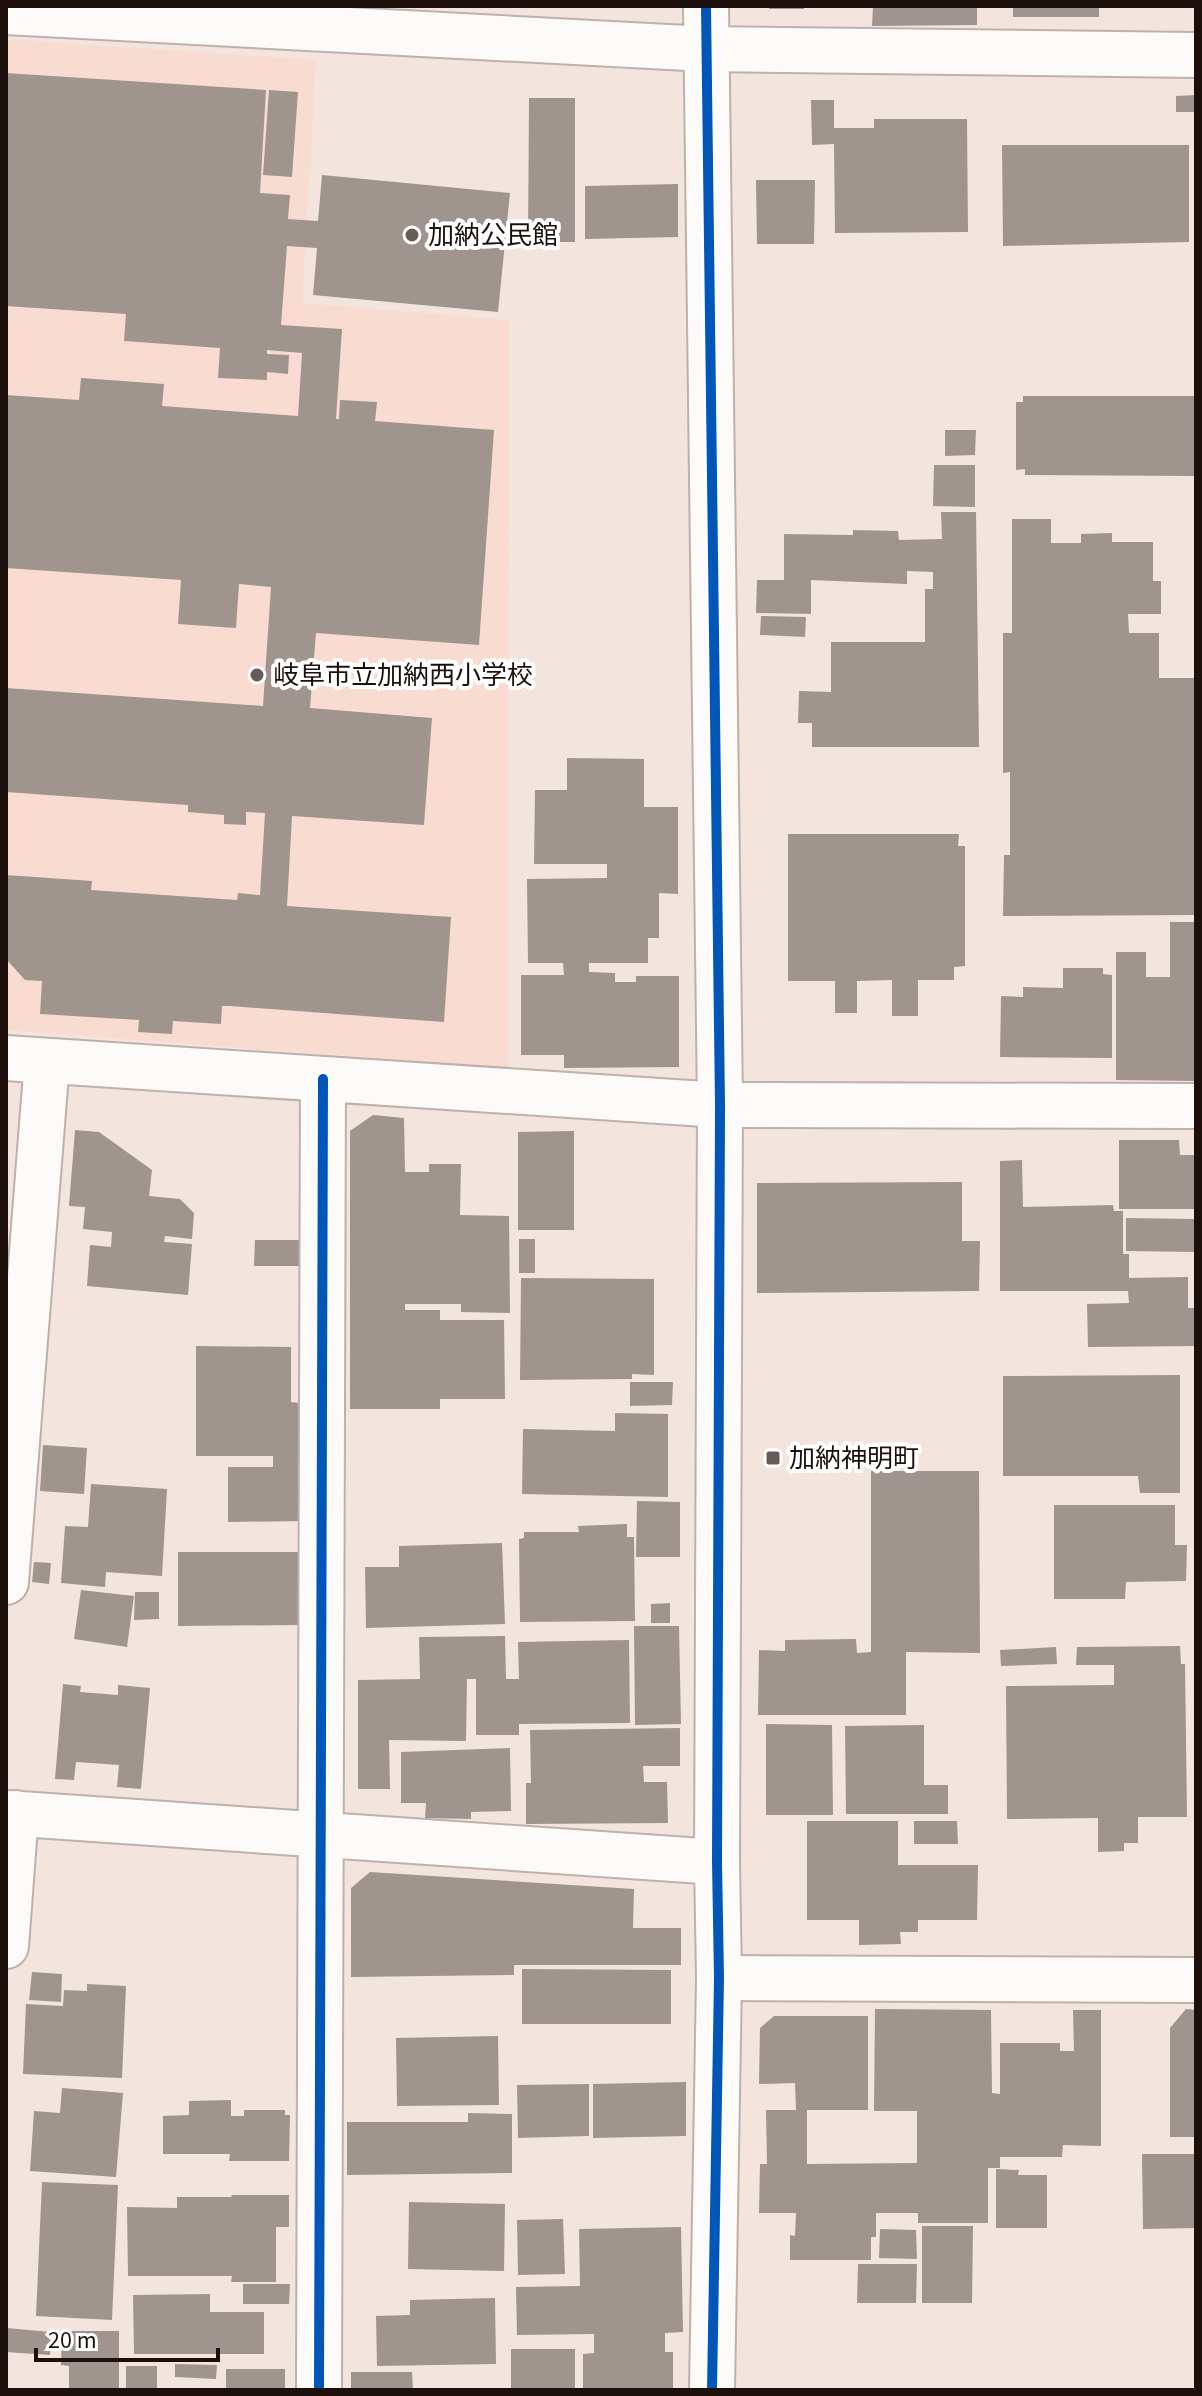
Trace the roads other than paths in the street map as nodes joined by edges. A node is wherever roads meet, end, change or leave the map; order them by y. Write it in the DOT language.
graph roads {
  1 [pos="706,6"];
  2 [pos="6,12"];
  3 [pos="706,49"];
  4 [pos="1196,55"];
  5 [pos="27,1059"];
  6 [pos="323,1079"];
  7 [pos="720,1105"];
  8 [pos="1196,1106"];
  9 [pos="11,1447"];
  10 [pos="6,1582"];
  11 [pos="11,1813"];
  12 [pos="321,1835"];
  13 [pos="717,1862"];
  14 [pos="6,1946"];
  15 [pos="719,1978"];
  16 [pos="1196,1980"];
  17 [pos="319,2390"];
  18 [pos="712,2390"];
  1 -- 3 [label="street"];
  2 -- 3 [label="street"];
  3 -- 4 [label="street"];
  3 -- 7 [label="street"];
  5 -- 6 [label="street"];
  5 -- 9 [label="street"];
  6 -- 7 [label="street"];
  6 -- 12 [label="street"];
  7 -- 8 [label="street"];
  7 -- 13 [label="street"];
  9 -- 10 [label="street"];
  11 -- 12 [label="street"];
  11 -- 14 [label="street"];
  12 -- 13 [label="street"];
  12 -- 17 [label="street"];
  13 -- 15 [label="street"];
  15 -- 16 [label="street"];
  15 -- 18 [label="street"];
}
